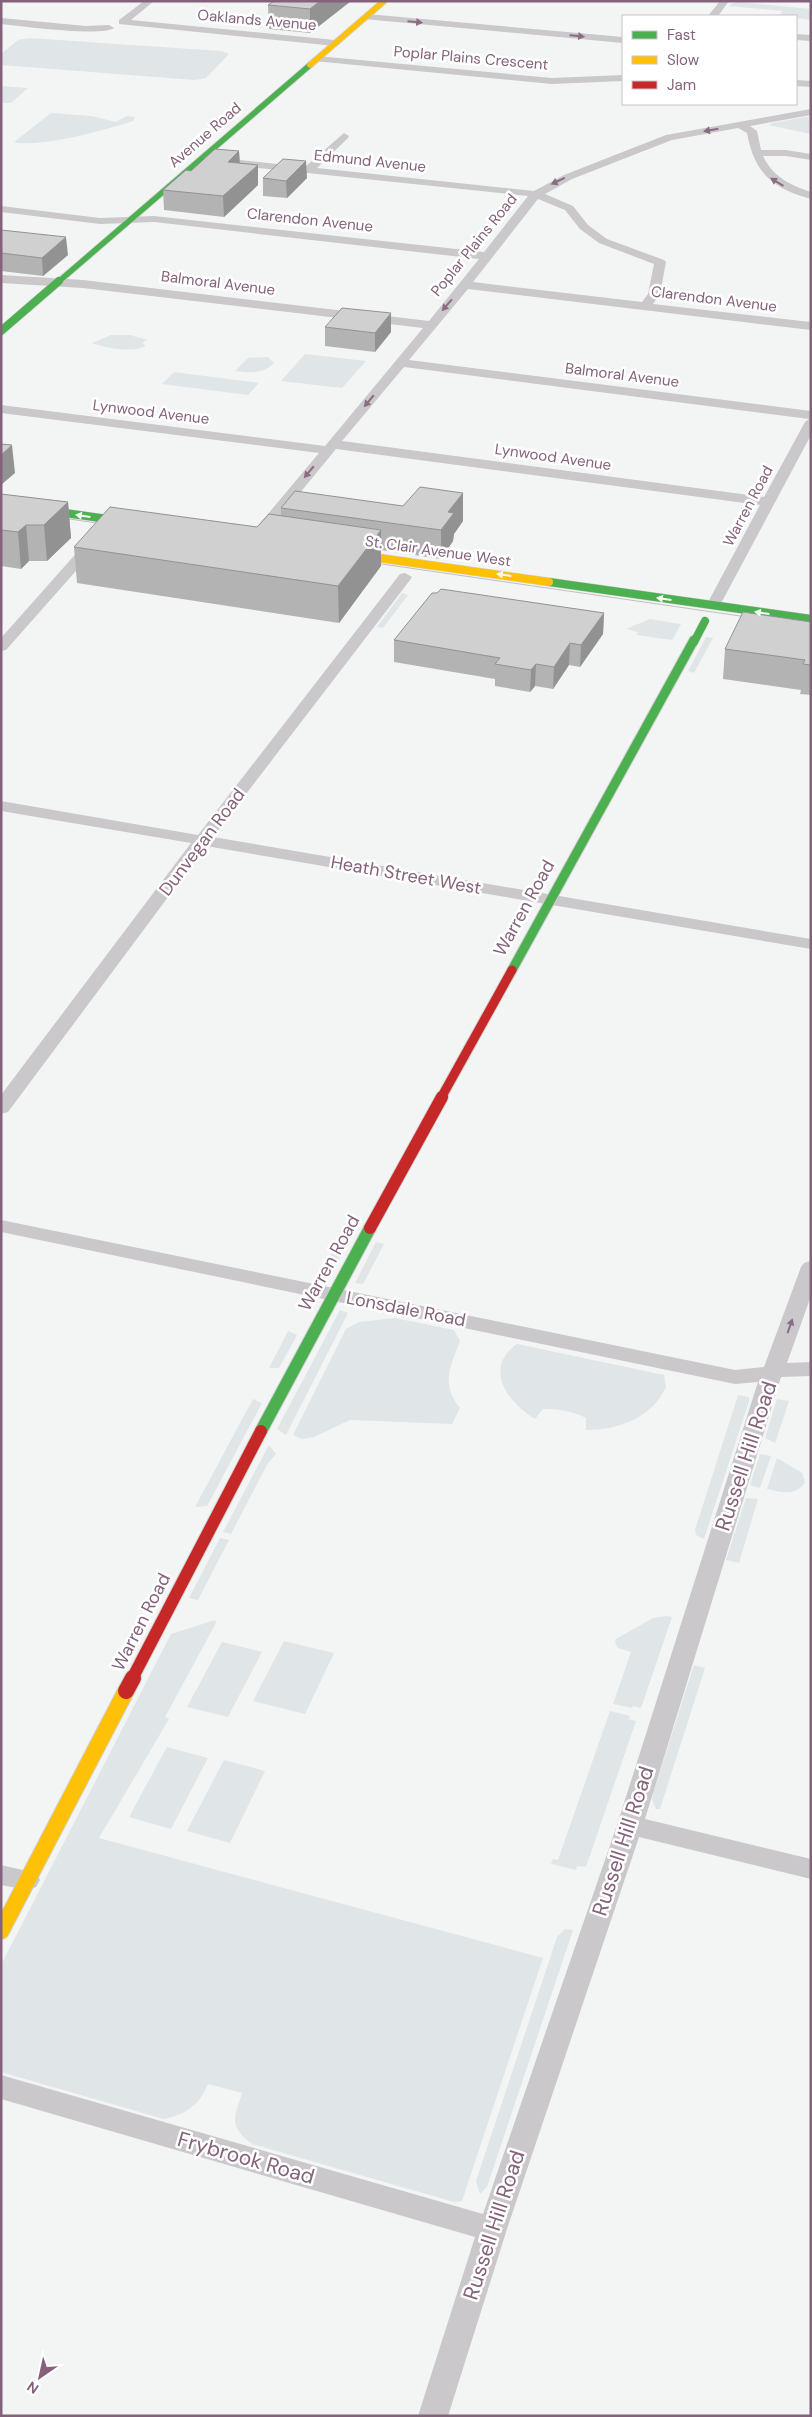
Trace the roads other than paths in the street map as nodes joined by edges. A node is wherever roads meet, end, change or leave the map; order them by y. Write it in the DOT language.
graph roads {
  1 [pos="150,1"];
  2 [pos="384,1"];
  3 [pos="725,1"];
  4 [pos="714,15"];
  5 [pos="367,17"];
  6 [pos="1,21"];
  7 [pos="109,28"];
  8 [pos="797,37"];
  9 [pos="811,38"];
  10 [pos="622,40"];
  11 [pos="335,43"];
  12 [pos="317,59"];
  13 [pos="622,78"];
  14 [pos="797,83"];
  15 [pos="811,84"];
  16 [pos="811,112"];
  17 [pos="740,125"];
  18 [pos="344,136"];
  19 [pos="757,153"];
  20 [pos="811,157"];
  21 [pos="200,159"];
  22 [pos="308,170"];
  23 [pos="536,194"];
  24 [pos="811,196"];
  25 [pos="1,209"];
  26 [pos="131,220"];
  27 [pos="486,256"];
  28 [pos="1,279"];
  29 [pos="57,283"];
  30 [pos="465,285"];
  31 [pos="645,307"];
  32 [pos="430,325"];
  33 [pos="811,326"];
  34 [pos="1,331"];
  35 [pos="400,363"];
  36 [pos="1,409"];
  37 [pos="811,415"];
  38 [pos="811,422"];
  39 [pos="330,447"];
  40 [pos="769,502"];
  41 [pos="1,504"];
  42 [pos="147,525"];
  43 [pos="83,532"];
  44 [pos="101,534"];
  45 [pos="254,540"];
  46 [pos="332,551"];
  47 [pos="404,577"];
  48 [pos="713,606"];
  49 [pos="811,620"];
  50 [pos="705,621"];
  51 [pos="1,647"];
  52 [pos="1,806"];
  53 [pos="203,839"];
  54 [pos="550,901"];
  55 [pos="811,944"];
  56 [pos="1,1108"];
  57 [pos="1,1226"];
  58 [pos="811,1267"];
  59 [pos="332,1294"];
  60 [pos="811,1370"];
  61 [pos="774,1372"];
  62 [pos="630,1825"];
  63 [pos="811,1870"];
  64 [pos="1,1875"];
  65 [pos="27,1880"];
  66 [pos="1,1931"];
  67 [pos="1,2087"];
  68 [pos="492,2229"];
  69 [pos="433,2416"];
  1 -- 11 [label="street, Oaklands Avenue"];
  2 -- 5 [label="main road, Avenue Road"];
  3 -- 4 [label="street"];
  5 -- 10 [label="street, one-way"];
  5 -- 11 [label="main road, Avenue Road"];
  6 -- 7 [label="street"];
  8 -- 9 [label="street"];
  11 -- 12 [label="main road, Avenue Road"];
  12 -- 13 [label="street, Poplar Plains Crescent"];
  12 -- 21 [label="main road, Avenue Road"];
  14 -- 15 [label="street"];
  16 -- 17 [label="street, Poplar Plains Road"];
  17 -- 19 [label="street"];
  17 -- 23 [label="street, Poplar Plains Road, one-way"];
  18 -- 22 [label="street"];
  19 -- 20 [label="street"];
  24 -- 19 [label="street, one-way"];
  21 -- 22 [label="street, Edmund Avenue"];
  21 -- 26 [label="main road, Avenue Road"];
  22 -- 23 [label="street, Edmund Avenue"];
  23 -- 27 [label="street, Poplar Plains Road"];
  23 -- 31 [label="street, Edmund Avenue"];
  25 -- 26 [label="street, Clarendon Avenue"];
  26 -- 27 [label="street, Clarendon Avenue"];
  26 -- 29 [label="main road, Avenue Road"];
  27 -- 30 [label="street, Poplar Plains Road"];
  28 -- 29 [label="street, Balmoral Avenue"];
  29 -- 32 [label="street, Balmoral Avenue"];
  29 -- 34 [label="main road, Avenue Road"];
  30 -- 31 [label="street, Clarendon Avenue"];
  30 -- 32 [label="street, Poplar Plains Road, one-way"];
  31 -- 33 [label="street, Clarendon Avenue"];
  32 -- 35 [label="street, Poplar Plains Road"];
  35 -- 37 [label="street, Balmoral Avenue"];
  35 -- 39 [label="street, Poplar Plains Road, one-way"];
  36 -- 39 [label="street, Lynwood Avenue"];
  38 -- 40 [label="street, Warren Road"];
  39 -- 40 [label="street, Lynwood Avenue"];
  39 -- 45 [label="street, Poplar Plains Road, one-way"];
  40 -- 48 [label="street, Warren Road"];
  42 -- 41 [label="main road, one-way"];
  43 -- 44 [label="main road"];
  44 -- 51 [label="street"];
  48 -- 46 [label="main road, St. Clair Avenue West, one-way"];
  47 -- 53 [label="street, Dunvegan Road"];
  49 -- 48 [label="main road, St. Clair Avenue West, one-way"];
  50 -- 54 [label="main road, Warren Road"];
  52 -- 53 [label="street, Heath Street West"];
  53 -- 54 [label="street, Heath Street West"];
  53 -- 56 [label="street, Dunvegan Road"];
  54 -- 55 [label="street, Heath Street West"];
  54 -- 59 [label="main road, Warren Road"];
  57 -- 59 [label="street, Lonsdale Road"];
  61 -- 58 [label="street, Russell Hill Road, one-way"];
  59 -- 61 [label="street, Lonsdale Road"];
  59 -- 65 [label="main road, Warren Road"];
  60 -- 61 [label="street, Lonsdale Road"];
  61 -- 62 [label="street, Russell Hill Road"];
  62 -- 63 [label="street"];
  62 -- 68 [label="street, Russell Hill Road"];
  64 -- 65 [label="street"];
  65 -- 66 [label="main road, Warren Road"];
  67 -- 68 [label="street, Frybrook Road"];
  68 -- 69 [label="street, Russell Hill Road"];
}
